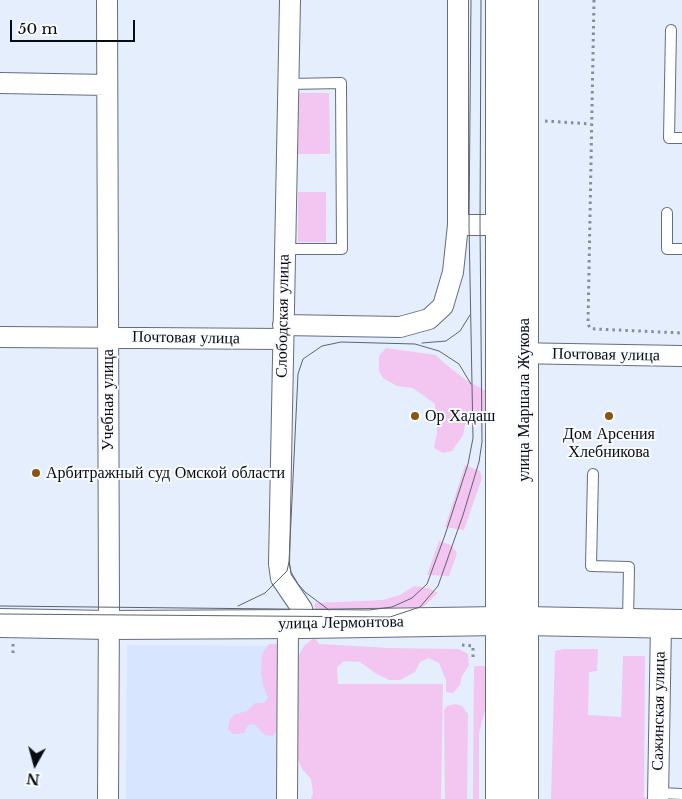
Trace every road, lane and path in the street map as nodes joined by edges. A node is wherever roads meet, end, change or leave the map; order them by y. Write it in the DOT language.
graph roads {
  1 [pos="107,0"];
  2 [pos="290,0"];
  3 [pos="458,0"];
  4 [pos="500,0"];
  5 [pos="524,0"];
  6 [pos="594,0"];
  7 [pos="670,30"];
  8 [pos="0,83"];
  9 [pos="107,84"];
  10 [pos="289,84"];
  11 [pos="545,121"];
  12 [pos="591,124"];
  13 [pos="682,138"];
  14 [pos="667,214"];
  15 [pos="458,225"];
  16 [pos="500,225"];
  17 [pos="285,249"];
  18 [pos="682,249"];
  19 [pos="283,332"];
  20 [pos="682,333"];
  21 [pos="0,337"];
  22 [pos="108,337"];
  23 [pos="512,353"];
  24 [pos="682,356"];
  25 [pos="593,474"];
  26 [pos="512,621"];
  27 [pos="628,622"];
  28 [pos="296,624"];
  29 [pos="671,624"];
  30 [pos="109,625"];
  31 [pos="6,632"];
  32 [pos="465,645"];
  33 [pos="13,653"];
  34 [pos="473,658"];
  35 [pos="682,794"];
  36 [pos="658,796"];
  37 [pos="108,799"];
  38 [pos="287,799"];
  39 [pos="500,799"];
  40 [pos="524,799"];
  1 -- 9 [label="street, Учебная улица"];
  2 -- 10 [label="street, Слободская улица"];
  3 -- 15 [label="street"];
  4 -- 16 [label="main road, улица Маршала Жукова"];
  5 -- 23 [label="main road, улица Маршала Жукова"];
  6 -- 12 [label="path"];
  7 -- 13 [label="lane"];
  8 -- 9 [label="street"];
  9 -- 22 [label="street, Учебная улица"];
  10 -- 17 [label="street, Слободская улица"];
  10 -- 17 [label="lane"];
  11 -- 12 [label="path"];
  12 -- 20 [label="path"];
  14 -- 18 [label="lane"];
  15 -- 16 [label="street"];
  15 -- 19 [label="street, Почтовая улица"];
  16 -- 23 [label="main road, улица Маршала Жукова"];
  17 -- 19 [label="street, Слободская улица"];
  19 -- 22 [label="street, Почтовая улица"];
  19 -- 28 [label="street, Слободская улица"];
  21 -- 22 [label="street, Почтовая улица"];
  22 -- 30 [label="street, Учебная улица"];
  23 -- 24 [label="street, Почтовая улица"];
  23 -- 26 [label="main road, улица Маршала Жукова"];
  25 -- 27 [label="lane"];
  26 -- 27 [label="main road, улица Лермонтова"];
  26 -- 28 [label="main road, улица Лермонтова"];
  26 -- 39 [label="main road, улица Маршала Жукова"];
  26 -- 40 [label="main road, улица Маршала Жукова"];
  27 -- 29 [label="main road, улица Лермонтова"];
  28 -- 30 [label="main road, улица Лермонтова"];
  28 -- 38 [label="street, Слободская улица"];
  29 -- 36 [label="street, Сажинская улица"];
  30 -- 31 [label="main road, улица Лермонтова"];
  30 -- 37 [label="street, Учебная улица"];
  31 -- 33 [label="path"];
  32 -- 34 [label="path"];
  35 -- 36 [label="lane"];
}
